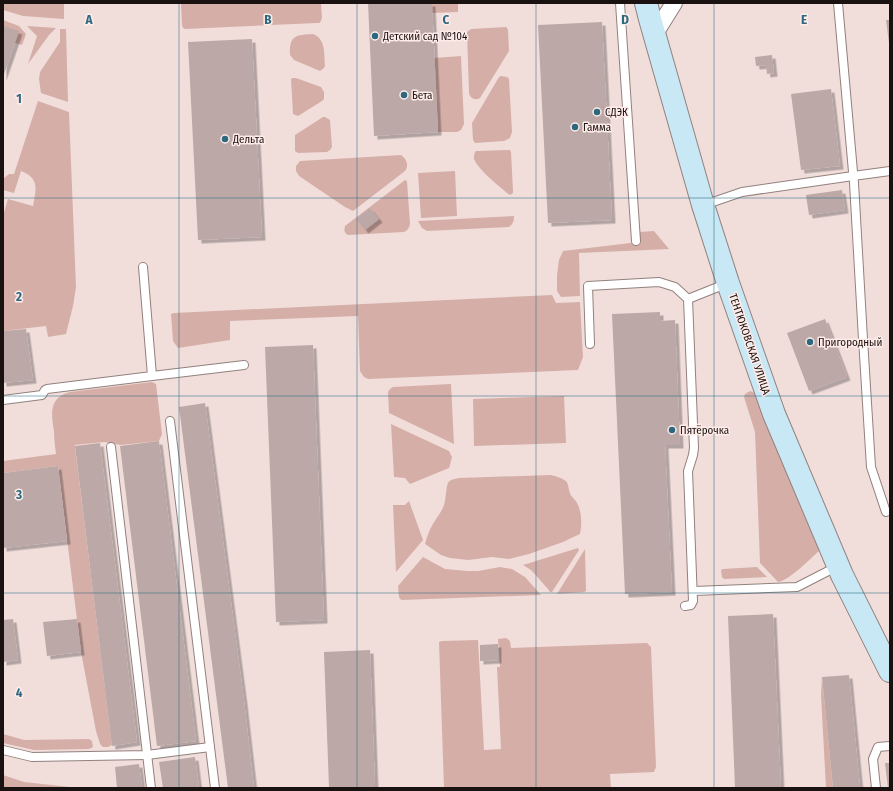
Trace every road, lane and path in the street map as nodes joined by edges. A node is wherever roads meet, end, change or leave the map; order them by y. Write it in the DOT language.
graph roads {
  1 [pos="620,3"];
  2 [pos="646,3"];
  3 [pos="674,3"];
  4 [pos="838,3"];
  5 [pos="654,35"];
  6 [pos="890,171"];
  7 [pos="853,176"];
  8 [pos="703,205"];
  9 [pos="636,241"];
  10 [pos="143,267"];
  11 [pos="728,283"];
  12 [pos="688,299"];
  13 [pos="590,344"];
  14 [pos="244,365"];
  15 [pos="152,376"];
  16 [pos="3,400"];
  17 [pos="170,421"];
  18 [pos="111,447"];
  19 [pos="886,512"];
  20 [pos="838,565"];
  21 [pos="694,591"];
  22 [pos="685,606"];
  23 [pos="890,671"];
  24 [pos="890,746"];
  25 [pos="210,747"];
  26 [pos="3,750"];
  27 [pos="147,755"];
  28 [pos="151,788"];
  29 [pos="215,788"];
  30 [pos="876,788"];
  1 -- 9 [label="lane"];
  2 -- 5 [label="street, ТЕНТЮКОВСКАЯ УЛИЦА"];
  3 -- 5 [label="street"];
  4 -- 7 [label="lane"];
  5 -- 8 [label="street, ТЕНТЮКОВСКАЯ УЛИЦА"];
  6 -- 7 [label="lane"];
  7 -- 8 [label="lane"];
  7 -- 19 [label="lane"];
  8 -- 11 [label="street, ТЕНТЮКОВСКАЯ УЛИЦА"];
  10 -- 15 [label="lane"];
  11 -- 12 [label="lane"];
  11 -- 20 [label="street, ТЕНТЮКОВСКАЯ УЛИЦА"];
  12 -- 13 [label="lane"];
  12 -- 21 [label="lane"];
  14 -- 15 [label="lane"];
  15 -- 16 [label="lane"];
  17 -- 25 [label="lane"];
  18 -- 27 [label="lane"];
  20 -- 21 [label="lane"];
  20 -- 23 [label="street, ТЕНТЮКОВСКАЯ УЛИЦА"];
  21 -- 22 [label="lane"];
  24 -- 30 [label="lane"];
  25 -- 27 [label="lane"];
  25 -- 29 [label="lane"];
  26 -- 27 [label="lane"];
  27 -- 28 [label="lane"];
}
